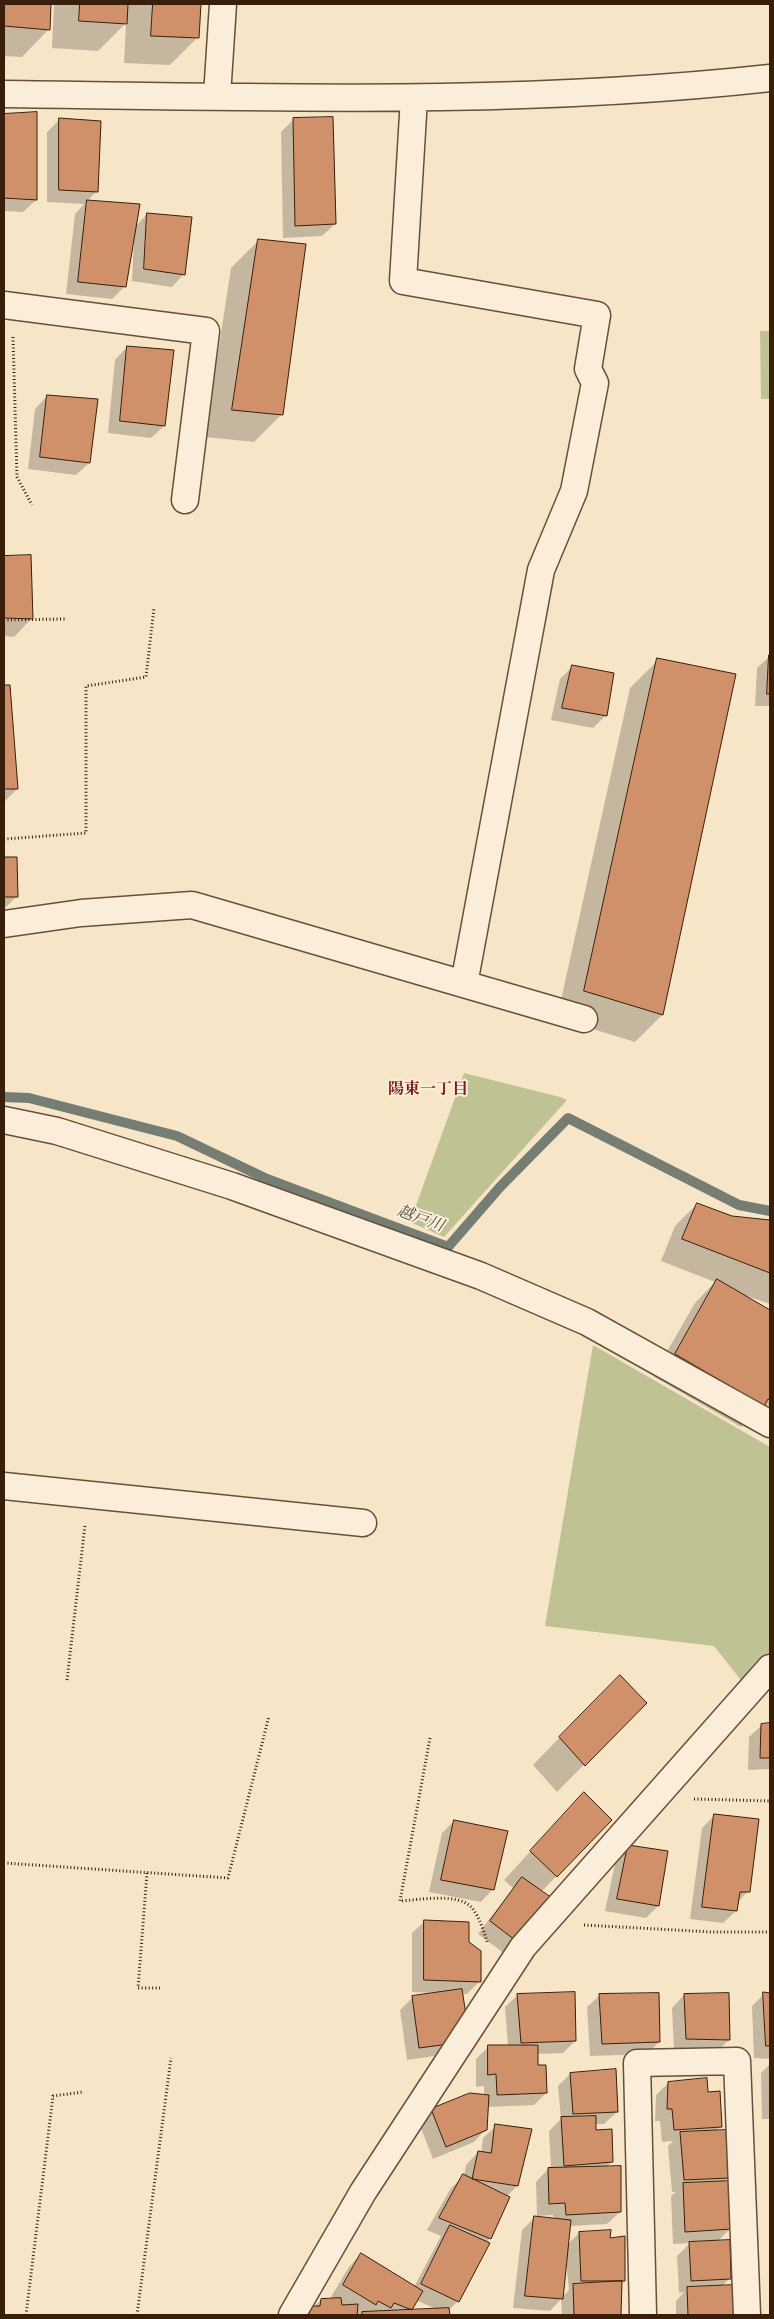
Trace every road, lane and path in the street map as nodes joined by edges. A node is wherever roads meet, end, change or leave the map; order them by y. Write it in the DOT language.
graph roads {
  1 [pos="223,4"];
  2 [pos="770,78"];
  3 [pos="4,94"];
  4 [pos="217,96"];
  5 [pos="414,98"];
  6 [pos="8,306"];
  7 [pos="185,500"];
  8 [pos="32,505"];
  9 [pos="154,608"];
  10 [pos="65,619"];
  11 [pos="4,620"];
  12 [pos="4,839"];
  13 [pos="4,924"];
  14 [pos="464,984"];
  15 [pos="584,1019"];
  16 [pos="4,1120"];
  17 [pos="770,1424"];
  18 [pos="4,1486"];
  19 [pos="89,1495"];
  20 [pos="363,1522"];
  21 [pos="770,1668"];
  22 [pos="67,1680"];
  23 [pos="269,1716"];
  24 [pos="430,1738"];
  25 [pos="654,1798"];
  26 [pos="770,1800"];
  27 [pos="4,1863"];
  28 [pos="147,1873"];
  29 [pos="544,1923"];
  30 [pos="770,1932"];
  31 [pos="502,1980"];
  32 [pos="160,1988"];
  33 [pos="171,2058"];
  34 [pos="83,2092"];
  35 [pos="26,2315"];
  36 [pos="138,2315"];
  37 [pos="292,2315"];
  38 [pos="643,2315"];
  39 [pos="746,2315"];
  1 -- 4 [label="street"];
  2 -- 5 [label="street"];
  3 -- 4 [label="street"];
  4 -- 5 [label="street"];
  5 -- 14 [label="street"];
  6 -- 7 [label="street"];
  6 -- 8 [label="path"];
  9 -- 12 [label="path"];
  10 -- 11 [label="path"];
  13 -- 14 [label="street"];
  14 -- 15 [label="street"];
  16 -- 17 [label="street"];
  18 -- 19 [label="street"];
  19 -- 20 [label="street"];
  19 -- 22 [label="path"];
  21 -- 25 [label="street"];
  23 -- 28 [label="path"];
  24 -- 31 [label="path"];
  25 -- 26 [label="path"];
  25 -- 29 [label="street"];
  27 -- 28 [label="path"];
  28 -- 32 [label="path"];
  29 -- 30 [label="path"];
  29 -- 31 [label="street"];
  31 -- 37 [label="street"];
  33 -- 36 [label="path"];
  34 -- 35 [label="path"];
  38 -- 39 [label="street"];
}
